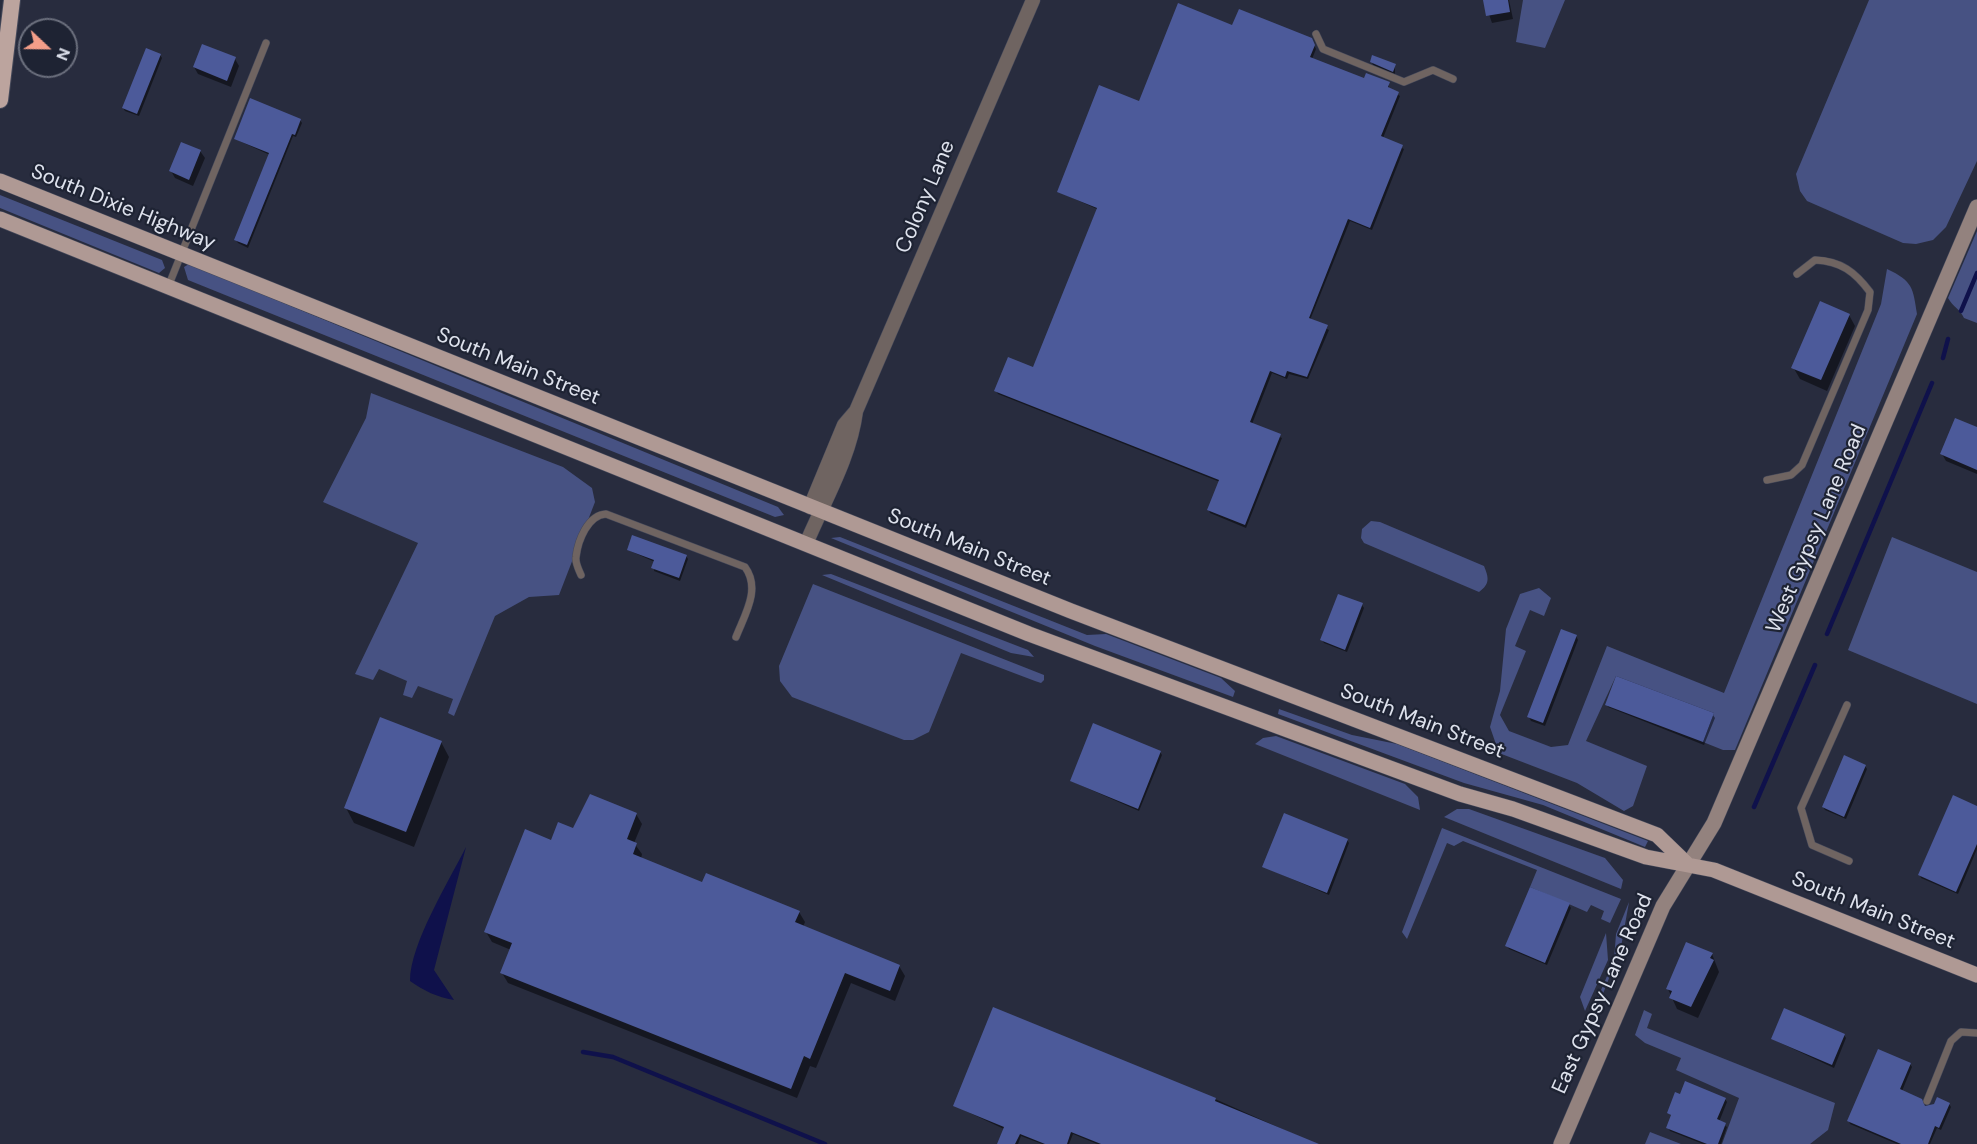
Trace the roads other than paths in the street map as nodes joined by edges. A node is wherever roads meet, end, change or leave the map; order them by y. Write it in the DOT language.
graph roads {
  1 [pos="12,0"];
  2 [pos="1034,0"];
  3 [pos="1316,34"];
  4 [pos="266,43"];
  5 [pos="1454,79"];
  6 [pos="0,100"];
  7 [pos="0,181"];
  8 [pos="1977,207"];
  9 [pos="0,219"];
  10 [pos="182,253"];
  11 [pos="231,274"];
  12 [pos="1797,274"];
  13 [pos="168,287"];
  14 [pos="1767,480"];
  15 [pos="815,509"];
  16 [pos="806,544"];
  17 [pos="581,575"];
  18 [pos="736,637"];
  19 [pos="1847,705"];
  20 [pos="1849,861"];
  21 [pos="1687,864"];
  22 [pos="1977,975"];
  23 [pos="1977,1034"];
  24 [pos="1928,1101"];
  25 [pos="1561,1144"];
  1 -- 6 [label="highway"];
  2 -- 15 [label="street, Colony Lane"];
  3 -- 5 [label="lane"];
  4 -- 10 [label="lane"];
  7 -- 10 [label="main road, South Dixie Highway"];
  8 -- 21 [label="main road, West Gypsy Lane Road"];
  9 -- 13 [label="main road"];
  10 -- 11 [label="main road, South Dixie Highway"];
  10 -- 13 [label="lane"];
  11 -- 15 [label="main road, South Main Street"];
  12 -- 14 [label="lane"];
  13 -- 16 [label="main road, South Main Street"];
  15 -- 16 [label="street, Colony Lane"];
  15 -- 21 [label="main road, South Main Street"];
  16 -- 21 [label="main road, South Main Street"];
  17 -- 18 [label="lane"];
  19 -- 20 [label="lane"];
  21 -- 22 [label="main road, South Main Street"];
  21 -- 25 [label="main road, East Gypsy Lane Road"];
  23 -- 24 [label="lane"];
}
